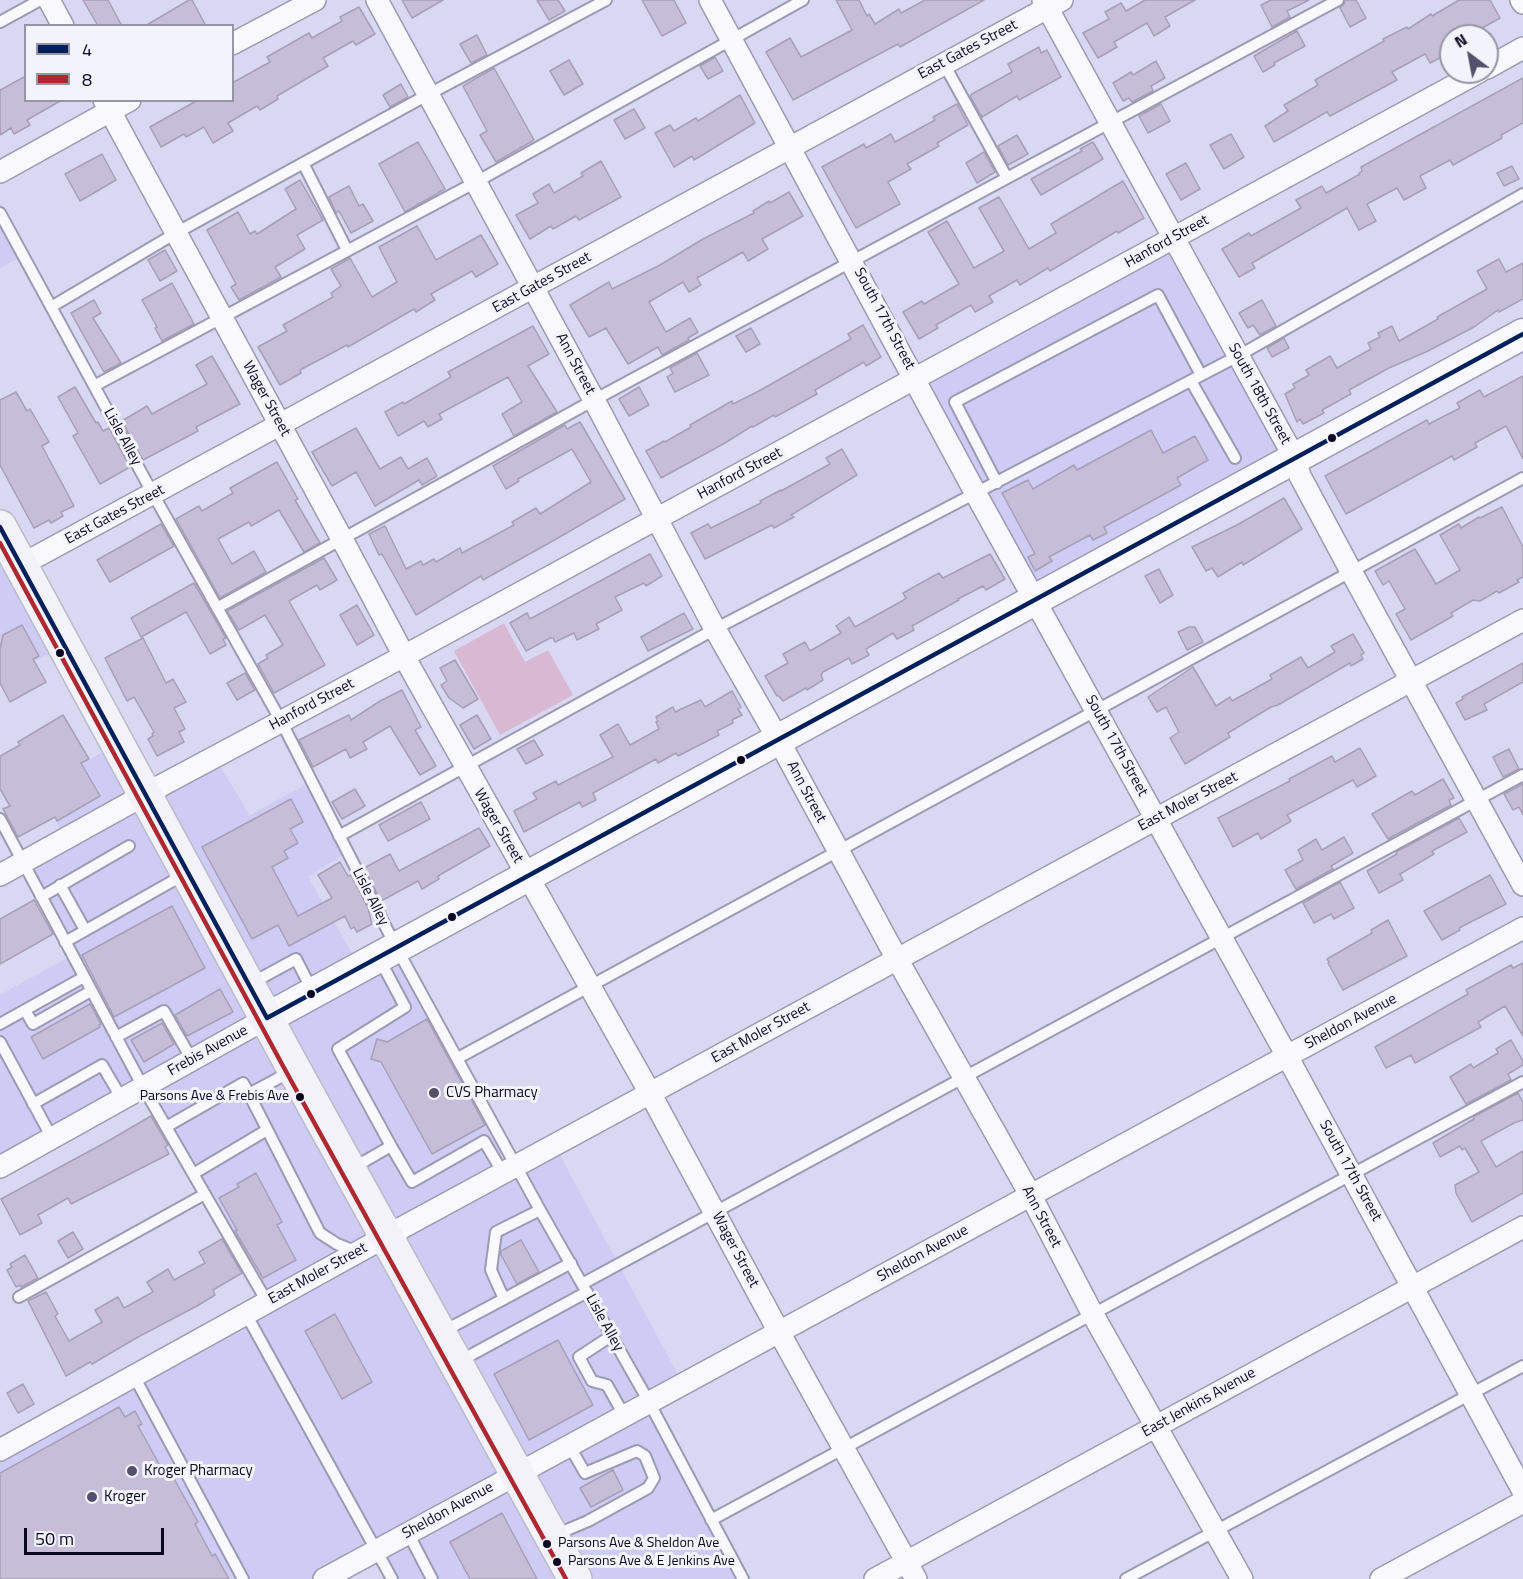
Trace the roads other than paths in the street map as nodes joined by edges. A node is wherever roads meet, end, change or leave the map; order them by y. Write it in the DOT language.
graph roads {
  1 [pos="40,0"];
  2 [pos="49,0"];
  3 [pos="315,0"];
  4 [pos="377,0"];
  5 [pos="606,0"];
  6 [pos="710,0"];
  7 [pos="803,0"];
  8 [pos="1338,0"];
  9 [pos="1051,3"];
  10 [pos="0,22"];
  11 [pos="62,24"];
  12 [pos="732,40"];
  13 [pos="234,43"];
  14 [pos="1523,48"];
  15 [pos="1499,61"];
  16 [pos="944,64"];
  17 [pos="1457,84"];
  18 [pos="429,94"];
  19 [pos="122,102"];
  20 [pos="107,106"];
  21 [pos="1110,123"];
  22 [pos="790,147"];
  23 [pos="303,163"];
  24 [pos="0,172"];
  25 [pos="1007,178"];
  26 [pos="476,182"];
  27 [pos="1523,194"];
  28 [pos="0,213"];
  29 [pos="176,233"];
  30 [pos="1174,238"];
  31 [pos="347,250"];
  32 [pos="853,261"];
  33 [pos="533,288"];
  34 [pos="51,307"];
  35 [pos="222,317"];
  36 [pos="1523,334"];
  37 [pos="1238,356"];
  38 [pos="1201,375"];
  39 [pos="916,378"];
  40 [pos="1191,381"];
  41 [pos="94,386"];
  42 [pos="594,400"];
  43 [pos="281,425"];
  44 [pos="1235,458"];
  45 [pos="1294,458"];
  46 [pos="1523,478"];
  47 [pos="997,483"];
  48 [pos="153,494"];
  49 [pos="976,494"];
  50 [pos="656,519"];
  51 [pos="342,539"];
  52 [pos="8,549"];
  53 [pos="1352,573"];
  54 [pos="1034,599"];
  55 [pos="217,608"];
  56 [pos="1523,620"];
  57 [pos="715,629"];
  58 [pos="404,656"];
  59 [pos="1411,681"];
  60 [pos="1096,711"];
  61 [pos="281,721"];
  62 [pos="778,739"];
  63 [pos="464,766"];
  64 [pos="1523,775"];
  65 [pos="145,795"];
  66 [pos="1476,800"];
  67 [pos="0,819"];
  68 [pos="1156,819"];
  69 [pos="339,836"];
  70 [pos="129,846"];
  71 [pos="838,851"];
  72 [pos="22,863"];
  73 [pos="188,873"];
  74 [pos="0,875"];
  75 [pos="526,876"];
  76 [pos="60,885"];
  77 [pos="1523,885"];
  78 [pos="40,897"];
  79 [pos="1523,928"];
  80 [pos="84,930"];
  81 [pos="1222,938"];
  82 [pos="65,942"];
  83 [pos="387,952"];
  84 [pos="897,959"];
  85 [pos="84,977"];
  86 [pos="249,984"];
  87 [pos="589,986"];
  88 [pos="91,991"];
  89 [pos="314,993"];
  90 [pos="25,1010"];
  91 [pos="267,1018"];
  92 [pos="0,1024"];
  93 [pos="116,1037"];
  94 [pos="0,1042"];
  95 [pos="1287,1056"];
  96 [pos="458,1058"];
  97 [pos="192,1060"];
  98 [pos="294,1069"];
  99 [pos="963,1077"];
  100 [pos="1523,1082"];
  101 [pos="143,1087"];
  102 [pos="249,1094"];
  103 [pos="650,1094"];
  104 [pos="122,1099"];
  105 [pos="33,1104"];
  106 [pos="166,1127"];
  107 [pos="267,1130"];
  108 [pos="52,1138"];
  109 [pos="391,1146"];
  110 [pos="1,1164"];
  111 [pos="350,1170"];
  112 [pos="510,1170"];
  113 [pos="193,1174"];
  114 [pos="1352,1174"];
  115 [pos="205,1194"];
  116 [pos="1030,1196"];
  117 [pos="540,1210"];
  118 [pos="716,1213"];
  119 [pos="1523,1227"];
  120 [pos="386,1236"];
  121 [pos="358,1252"];
  122 [pos="570,1263"];
  123 [pos="1413,1286"];
  124 [pos="584,1288"];
  125 [pos="19,1297"];
  126 [pos="504,1299"];
  127 [pos="267,1302"];
  128 [pos="1092,1313"];
  129 [pos="246,1314"];
  130 [pos="779,1332"];
  131 [pos="440,1333"];
  132 [pos="611,1336"];
  133 [pos="456,1363"];
  134 [pos="1523,1366"];
  135 [pos="134,1376"];
  136 [pos="1471,1394"];
  137 [pos="649,1402"];
  138 [pos="624,1415"];
  139 [pos="1157,1426"];
  140 [pos="569,1445"];
  141 [pos="843,1449"];
  142 [pos="0,1450"];
  143 [pos="517,1473"];
  144 [pos="1523,1491"];
  145 [pos="1523,1502"];
  146 [pos="711,1520"];
  147 [pos="1215,1531"];
  148 [pos="408,1533"];
  149 [pos="552,1536"];
  150 [pos="376,1550"];
  151 [pos="912,1570"];
  152 [pos="243,1579"];
  153 [pos="324,1579"];
  154 [pos="392,1579"];
  155 [pos="432,1579"];
  156 [pos="575,1579"];
  157 [pos="743,1579"];
  158 [pos="875,1579"];
  159 [pos="1126,1579"];
  160 [pos="1242,1579"];
  161 [pos="1381,1579"];
  1 -- 10 [label="lane"];
  2 -- 11 [label="street"];
  3 -- 13 [label="street"];
  4 -- 18 [label="street, Ann Street"];
  5 -- 18 [label="lane"];
  6 -- 12 [label="street, South 17th Street"];
  7 -- 12 [label="lane"];
  8 -- 21 [label="lane"];
  9 -- 16 [label="street, East Gates Street"];
  9 -- 21 [label="street, South 18th Street"];
  12 -- 22 [label="street, South 17th Street"];
  12 -- 26 [label="lane"];
  14 -- 15 [label="street"];
  16 -- 22 [label="street, East Gates Street"];
  16 -- 25 [label="lane"];
  17 -- 30 [label="street, Hanford Street"];
  18 -- 23 [label="lane"];
  18 -- 26 [label="street, Ann Street"];
  19 -- 20 [label="street"];
  20 -- 24 [label="street"];
  20 -- 29 [label="street, Wager Street"];
  21 -- 25 [label="lane"];
  21 -- 30 [label="street, South 18th Street"];
  22 -- 32 [label="street, South 17th Street"];
  22 -- 33 [label="street, East Gates Street"];
  23 -- 29 [label="lane"];
  23 -- 31 [label="lane"];
  25 -- 32 [label="lane"];
  26 -- 31 [label="lane"];
  26 -- 33 [label="street, Ann Street"];
  27 -- 37 [label="lane"];
  28 -- 34 [label="lane, Lisle Alley"];
  29 -- 34 [label="lane"];
  29 -- 35 [label="street, Wager Street"];
  30 -- 37 [label="street, South 18th Street"];
  30 -- 39 [label="street, Hanford Street"];
  31 -- 35 [label="lane"];
  32 -- 39 [label="street, South 17th Street"];
  32 -- 42 [label="lane"];
  33 -- 42 [label="street, Ann Street"];
  33 -- 43 [label="street, East Gates Street"];
  34 -- 41 [label="lane, Lisle Alley"];
  35 -- 41 [label="lane"];
  35 -- 43 [label="street, Wager Street"];
  36 -- 45 [label="main road, Frebis Avenue"];
  37 -- 38 [label="lane"];
  37 -- 45 [label="street, South 18th Street"];
  38 -- 40 [label="lane"];
  38 -- 47 [label="lane"];
  39 -- 49 [label="street, South 17th Street"];
  39 -- 50 [label="street, Hanford Street"];
  40 -- 44 [label="lane"];
  40 -- 47 [label="lane"];
  41 -- 48 [label="lane, Lisle Alley"];
  42 -- 50 [label="street, Ann Street"];
  42 -- 51 [label="lane"];
  43 -- 48 [label="street, East Gates Street"];
  43 -- 51 [label="street, Wager Street"];
  45 -- 53 [label="street, South 18th Street"];
  45 -- 54 [label="main road, Frebis Avenue"];
  46 -- 53 [label="lane"];
  47 -- 49 [label="lane"];
  48 -- 52 [label="street, East Gates Street"];
  48 -- 55 [label="lane, Lisle Alley"];
  49 -- 54 [label="street, South 17th Street"];
  49 -- 57 [label="lane"];
  50 -- 57 [label="street, Ann Street"];
  50 -- 58 [label="street, Hanford Street"];
  51 -- 55 [label="lane"];
  51 -- 58 [label="street, Wager Street"];
  52 -- 65 [label="main road"];
  53 -- 59 [label="street, South 18th Street"];
  53 -- 60 [label="lane"];
  54 -- 60 [label="street, South 17th Street"];
  54 -- 62 [label="main road, Frebis Avenue"];
  55 -- 61 [label="lane, Lisle Alley"];
  56 -- 59 [label="street, East Moler Street"];
  57 -- 62 [label="street, Ann Street"];
  57 -- 63 [label="lane"];
  58 -- 61 [label="street, Hanford Street"];
  58 -- 63 [label="street, Wager Street"];
  59 -- 66 [label="street, South 18th Street"];
  59 -- 68 [label="street, East Moler Street"];
  60 -- 68 [label="street, South 17th Street"];
  60 -- 71 [label="lane"];
  61 -- 65 [label="street, Hanford Street"];
  61 -- 69 [label="lane, Lisle Alley"];
  62 -- 71 [label="street, Ann Street"];
  62 -- 75 [label="main road, Frebis Avenue"];
  63 -- 69 [label="lane"];
  63 -- 75 [label="street, Wager Street"];
  64 -- 66 [label="lane"];
  65 -- 72 [label="street, Hanford Street"];
  65 -- 73 [label="main road"];
  66 -- 77 [label="street, South 18th Street"];
  66 -- 81 [label="lane"];
  67 -- 72 [label="lane"];
  68 -- 81 [label="street, South 17th Street"];
  68 -- 84 [label="street, East Moler Street"];
  69 -- 83 [label="lane, Lisle Alley"];
  70 -- 76 [label="lane"];
  71 -- 84 [label="street, Ann Street"];
  71 -- 87 [label="lane"];
  72 -- 74 [label="street, Hanford Street"];
  72 -- 78 [label="lane"];
  73 -- 80 [label="lane"];
  73 -- 86 [label="main road"];
  75 -- 83 [label="main road, Frebis Avenue"];
  75 -- 87 [label="street, Wager Street"];
  76 -- 78 [label="lane"];
  76 -- 80 [label="lane"];
  78 -- 82 [label="lane"];
  79 -- 95 [label="street, Sheldon Avenue"];
  80 -- 82 [label="lane"];
  81 -- 95 [label="street, South 17th Street"];
  81 -- 99 [label="lane"];
  82 -- 85 [label="lane"];
  83 -- 89 [label="main road, Frebis Avenue"];
  83 -- 96 [label="lane, Lisle Alley"];
  83 -- 109 [label="lane"];
  84 -- 99 [label="street, Ann Street"];
  84 -- 103 [label="street, East Moler Street"];
  85 -- 88 [label="lane"];
  85 -- 90 [label="lane"];
  86 -- 89 [label="lane"];
  86 -- 91 [label="main road"];
  87 -- 96 [label="lane"];
  87 -- 103 [label="street, Wager Street"];
  88 -- 90 [label="lane"];
  88 -- 93 [label="lane"];
  89 -- 91 [label="main road, Frebis Avenue"];
  90 -- 92 [label="lane"];
  91 -- 97 [label="street, Frebis Avenue"];
  91 -- 98 [label="main road"];
  93 -- 97 [label="lane"];
  93 -- 101 [label="lane"];
  94 -- 105 [label="lane"];
  95 -- 114 [label="street, South 17th Street"];
  95 -- 116 [label="street, Sheldon Avenue"];
  96 -- 112 [label="lane, Lisle Alley"];
  97 -- 101 [label="street, Frebis Avenue"];
  98 -- 102 [label="lane"];
  98 -- 111 [label="main road"];
  99 -- 116 [label="street, Ann Street"];
  99 -- 118 [label="lane"];
  100 -- 114 [label="lane"];
  101 -- 104 [label="street, Frebis Avenue"];
  101 -- 106 [label="lane"];
  102 -- 106 [label="lane"];
  102 -- 107 [label="lane"];
  103 -- 112 [label="street, East Moler Street"];
  103 -- 118 [label="street, Wager Street"];
  104 -- 105 [label="lane"];
  104 -- 108 [label="street, Frebis Avenue"];
  105 -- 108 [label="lane"];
  106 -- 113 [label="lane"];
  107 -- 113 [label="lane"];
  107 -- 121 [label="lane"];
  108 -- 110 [label="street, Frebis Avenue"];
  109 -- 111 [label="lane"];
  109 -- 112 [label="lane"];
  111 -- 120 [label="main road"];
  112 -- 117 [label="lane, Lisle Alley"];
  112 -- 120 [label="street, East Moler Street"];
  113 -- 115 [label="lane"];
  114 -- 123 [label="street, South 17th Street"];
  114 -- 128 [label="lane"];
  115 -- 125 [label="lane"];
  115 -- 127 [label="lane"];
  116 -- 128 [label="street, Ann Street"];
  116 -- 130 [label="street, Sheldon Avenue"];
  117 -- 122 [label="lane, Lisle Alley"];
  117 -- 126 [label="lane"];
  118 -- 124 [label="lane"];
  118 -- 130 [label="street, Wager Street"];
  119 -- 123 [label="street, East Jenkins Avenue"];
  120 -- 121 [label="street, East Moler Street"];
  120 -- 131 [label="main road"];
  121 -- 127 [label="street, East Moler Street"];
  122 -- 124 [label="lane, Lisle Alley"];
  122 -- 126 [label="lane"];
  123 -- 136 [label="street, South 17th Street"];
  123 -- 139 [label="street, East Jenkins Avenue"];
  124 -- 132 [label="lane, Lisle Alley"];
  124 -- 133 [label="lane"];
  126 -- 131 [label="lane"];
  127 -- 129 [label="street, East Moler Street"];
  128 -- 139 [label="street, Ann Street"];
  128 -- 141 [label="lane"];
  129 -- 135 [label="street, East Moler Street"];
  129 -- 150 [label="lane"];
  130 -- 137 [label="street, Sheldon Avenue"];
  130 -- 141 [label="street, Wager Street"];
  131 -- 133 [label="main road"];
  132 -- 137 [label="lane, Lisle Alley"];
  132 -- 138 [label="lane"];
  133 -- 143 [label="main road"];
  134 -- 136 [label="lane"];
  135 -- 142 [label="street, East Moler Street"];
  135 -- 152 [label="lane"];
  136 -- 144 [label="street, South 17th Street"];
  136 -- 147 [label="lane"];
  137 -- 138 [label="street, Sheldon Avenue"];
  137 -- 146 [label="lane, Lisle Alley"];
  138 -- 140 [label="street, Sheldon Avenue"];
  139 -- 147 [label="street, Ann Street"];
  139 -- 151 [label="street, East Jenkins Avenue"];
  140 -- 143 [label="street, Sheldon Avenue"];
  140 -- 149 [label="lane"];
  141 -- 146 [label="lane"];
  141 -- 151 [label="street, Wager Street"];
  143 -- 148 [label="street, Sheldon Avenue"];
  143 -- 149 [label="main road"];
  145 -- 161 [label="street"];
  146 -- 157 [label="lane, Lisle Alley"];
  147 -- 159 [label="lane"];
  147 -- 160 [label="street, Ann Street"];
  148 -- 150 [label="street, Sheldon Avenue"];
  148 -- 155 [label="lane"];
  149 -- 156 [label="main road"];
  150 -- 153 [label="street, Sheldon Avenue"];
  150 -- 154 [label="lane"];
  151 -- 158 [label="street, East Jenkins Avenue"];
}
